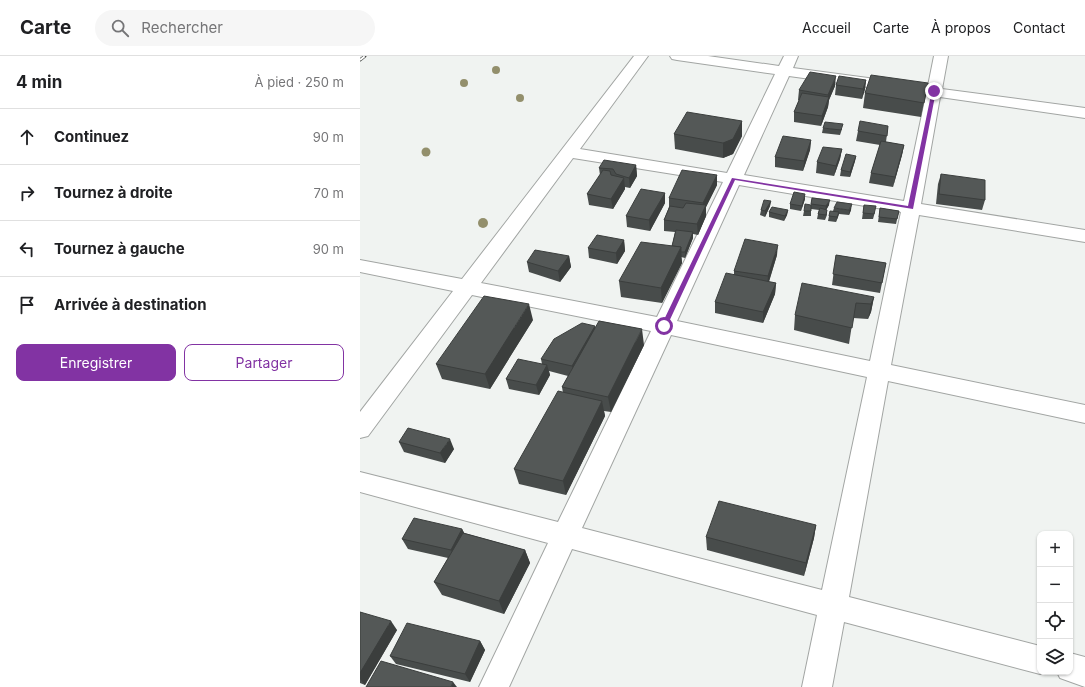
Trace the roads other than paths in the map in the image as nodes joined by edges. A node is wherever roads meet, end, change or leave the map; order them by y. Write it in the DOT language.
graph roads {
  1 [pos="640,56"];
  2 [pos="677,56"];
  3 [pos="941,56"];
  4 [pos="787,63"];
  5 [pos="934,91"];
  6 [pos="1085,113"];
  7 [pos="568,152"];
  8 [pos="733,179"];
  9 [pos="911,208"];
  10 [pos="1085,236"];
  11 [pos="360,266"];
  12 [pos="466,288"];
  13 [pos="664,326"];
  14 [pos="879,370"];
  15 [pos="1085,414"];
  16 [pos="360,429"];
  17 [pos="360,482"];
  18 [pos="566,536"];
  19 [pos="833,606"];
  20 [pos="1037,659"];
  21 [pos="1073,669"];
  22 [pos="1085,672"];
  23 [pos="494,687"];
  24 [pos="817,687"];
  1 -- 7 [label="street"];
  2 -- 4 [label="street"];
  3 -- 5 [label="street"];
  4 -- 5 [label="street"];
  4 -- 8 [label="street"];
  5 -- 6 [label="street"];
  5 -- 9 [label="street"];
  7 -- 8 [label="street"];
  7 -- 12 [label="street"];
  8 -- 9 [label="street"];
  8 -- 13 [label="street"];
  9 -- 10 [label="street"];
  9 -- 14 [label="street"];
  11 -- 12 [label="street"];
  12 -- 13 [label="street"];
  12 -- 16 [label="street"];
  13 -- 14 [label="street"];
  13 -- 18 [label="street"];
  14 -- 15 [label="street"];
  14 -- 19 [label="street"];
  17 -- 18 [label="street"];
  18 -- 19 [label="street"];
  18 -- 23 [label="street"];
  19 -- 20 [label="street"];
  19 -- 24 [label="street"];
  21 -- 22 [label="street"];
}
